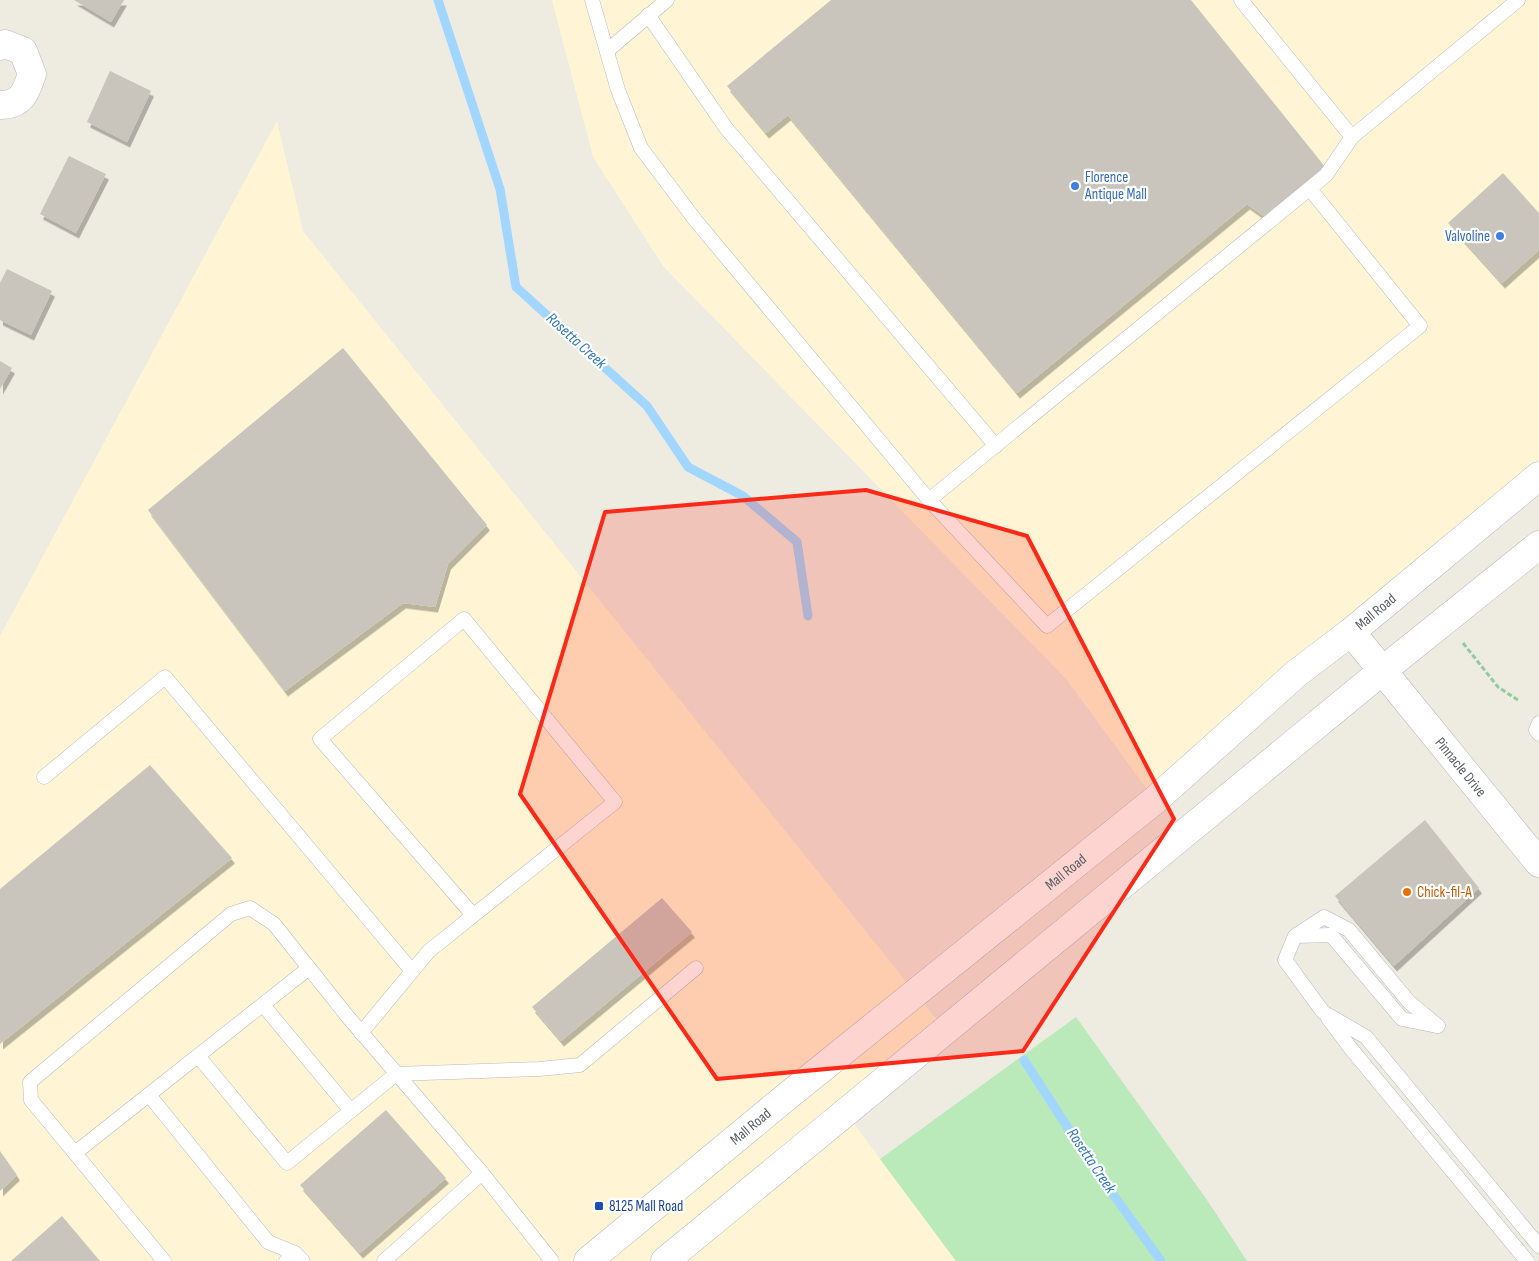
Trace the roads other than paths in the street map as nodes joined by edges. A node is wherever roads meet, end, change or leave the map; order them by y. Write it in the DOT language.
graph roads {
  1 [pos="592,0"];
  2 [pos="667,0"];
  3 [pos="1240,0"];
  4 [pos="1518,0"];
  5 [pos="648,15"];
  6 [pos="0,46"];
  7 [pos="607,51"];
  8 [pos="0,105"];
  9 [pos="1352,137"];
  10 [pos="1310,188"];
  11 [pos="996,446"];
  12 [pos="1539,476"];
  13 [pos="929,500"];
  14 [pos="1539,545"];
  15 [pos="1351,632"];
  16 [pos="1382,672"];
  17 [pos="1539,723"];
  18 [pos="1539,734"];
  19 [pos="44,777"];
  20 [pos="1539,862"];
  21 [pos="473,915"];
  22 [pos="309,968"];
  23 [pos="696,968"];
  24 [pos="412,971"];
  25 [pos="263,1004"];
  26 [pos="1323,1012"];
  27 [pos="1438,1026"];
  28 [pos="361,1033"];
  29 [pos="198,1056"];
  30 [pos="396,1074"];
  31 [pos="149,1094"];
  32 [pos="351,1111"];
  33 [pos="75,1153"];
  34 [pos="482,1173"];
  35 [pos="1539,1246"];
  36 [pos="294,1258"];
  37 [pos="164,1261"];
  38 [pos="384,1261"];
  39 [pos="552,1261"];
  40 [pos="588,1261"];
  41 [pos="665,1261"];
  42 [pos="1527,1261"];
  1 -- 7 [label="lane"];
  2 -- 5 [label="lane"];
  3 -- 9 [label="lane"];
  4 -- 9 [label="lane"];
  5 -- 7 [label="lane"];
  5 -- 11 [label="lane"];
  6 -- 8 [label="main road"];
  7 -- 13 [label="lane"];
  9 -- 10 [label="lane"];
  10 -- 11 [label="lane"];
  10 -- 13 [label="lane"];
  11 -- 13 [label="lane"];
  12 -- 15 [label="main road, Mall Road"];
  14 -- 16 [label="main road"];
  15 -- 16 [label="main road, Pinnacle Drive"];
  15 -- 40 [label="main road, Mall Road"];
  16 -- 20 [label="main road, Pinnacle Drive"];
  16 -- 41 [label="main road"];
  17 -- 18 [label="lane"];
  19 -- 24 [label="lane"];
  21 -- 21 [label="lane"];
  21 -- 24 [label="lane"];
  22 -- 25 [label="lane"];
  22 -- 28 [label="lane"];
  22 -- 33 [label="lane"];
  23 -- 30 [label="lane"];
  24 -- 28 [label="lane"];
  25 -- 29 [label="lane"];
  25 -- 32 [label="lane"];
  26 -- 27 [label="lane"];
  26 -- 35 [label="lane"];
  26 -- 42 [label="lane"];
  28 -- 30 [label="lane"];
  29 -- 31 [label="lane"];
  29 -- 32 [label="lane"];
  30 -- 32 [label="lane"];
  30 -- 34 [label="lane"];
  31 -- 33 [label="lane"];
  31 -- 36 [label="lane"];
  33 -- 37 [label="lane"];
  34 -- 38 [label="lane"];
  34 -- 39 [label="lane"];
}
